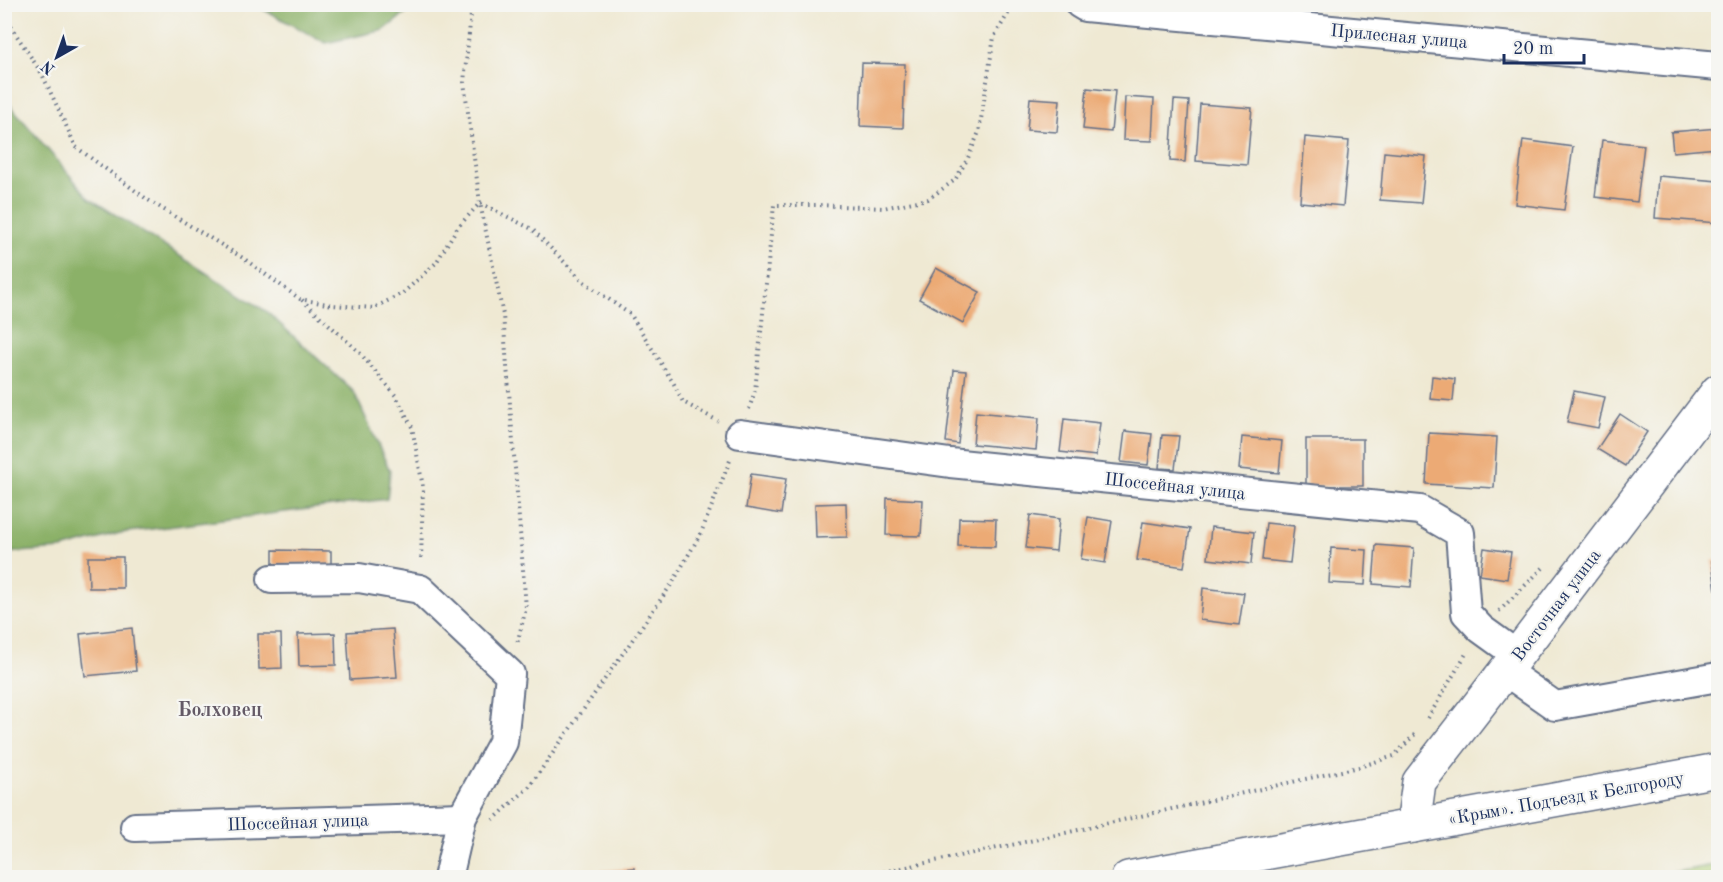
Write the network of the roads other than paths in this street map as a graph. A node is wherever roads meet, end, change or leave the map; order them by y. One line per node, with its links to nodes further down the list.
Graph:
1 (1080, 4): 2 (street, Прилесная улица)
2 (1719, 66)
3 (1719, 391): 6 (main road, Восточная улица)
4 (740, 434): 6 (street, Шоссейная улица)
5 (272, 579): 9 (street)
6 (1511, 663): 7 (street, Шоссейная улица); 10 (main road, Восточная улица)
7 (1719, 677)
8 (1719, 770): 10 (main road, «Крым». Подъезд к Белгороду)
9 (462, 817): 11 (street, Шоссейная улица); 12 (street)
10 (1413, 826): 13 (main road, «Крым». Подъезд к Белгороду)
11 (135, 827)
12 (448, 878)
13 (1128, 878)

